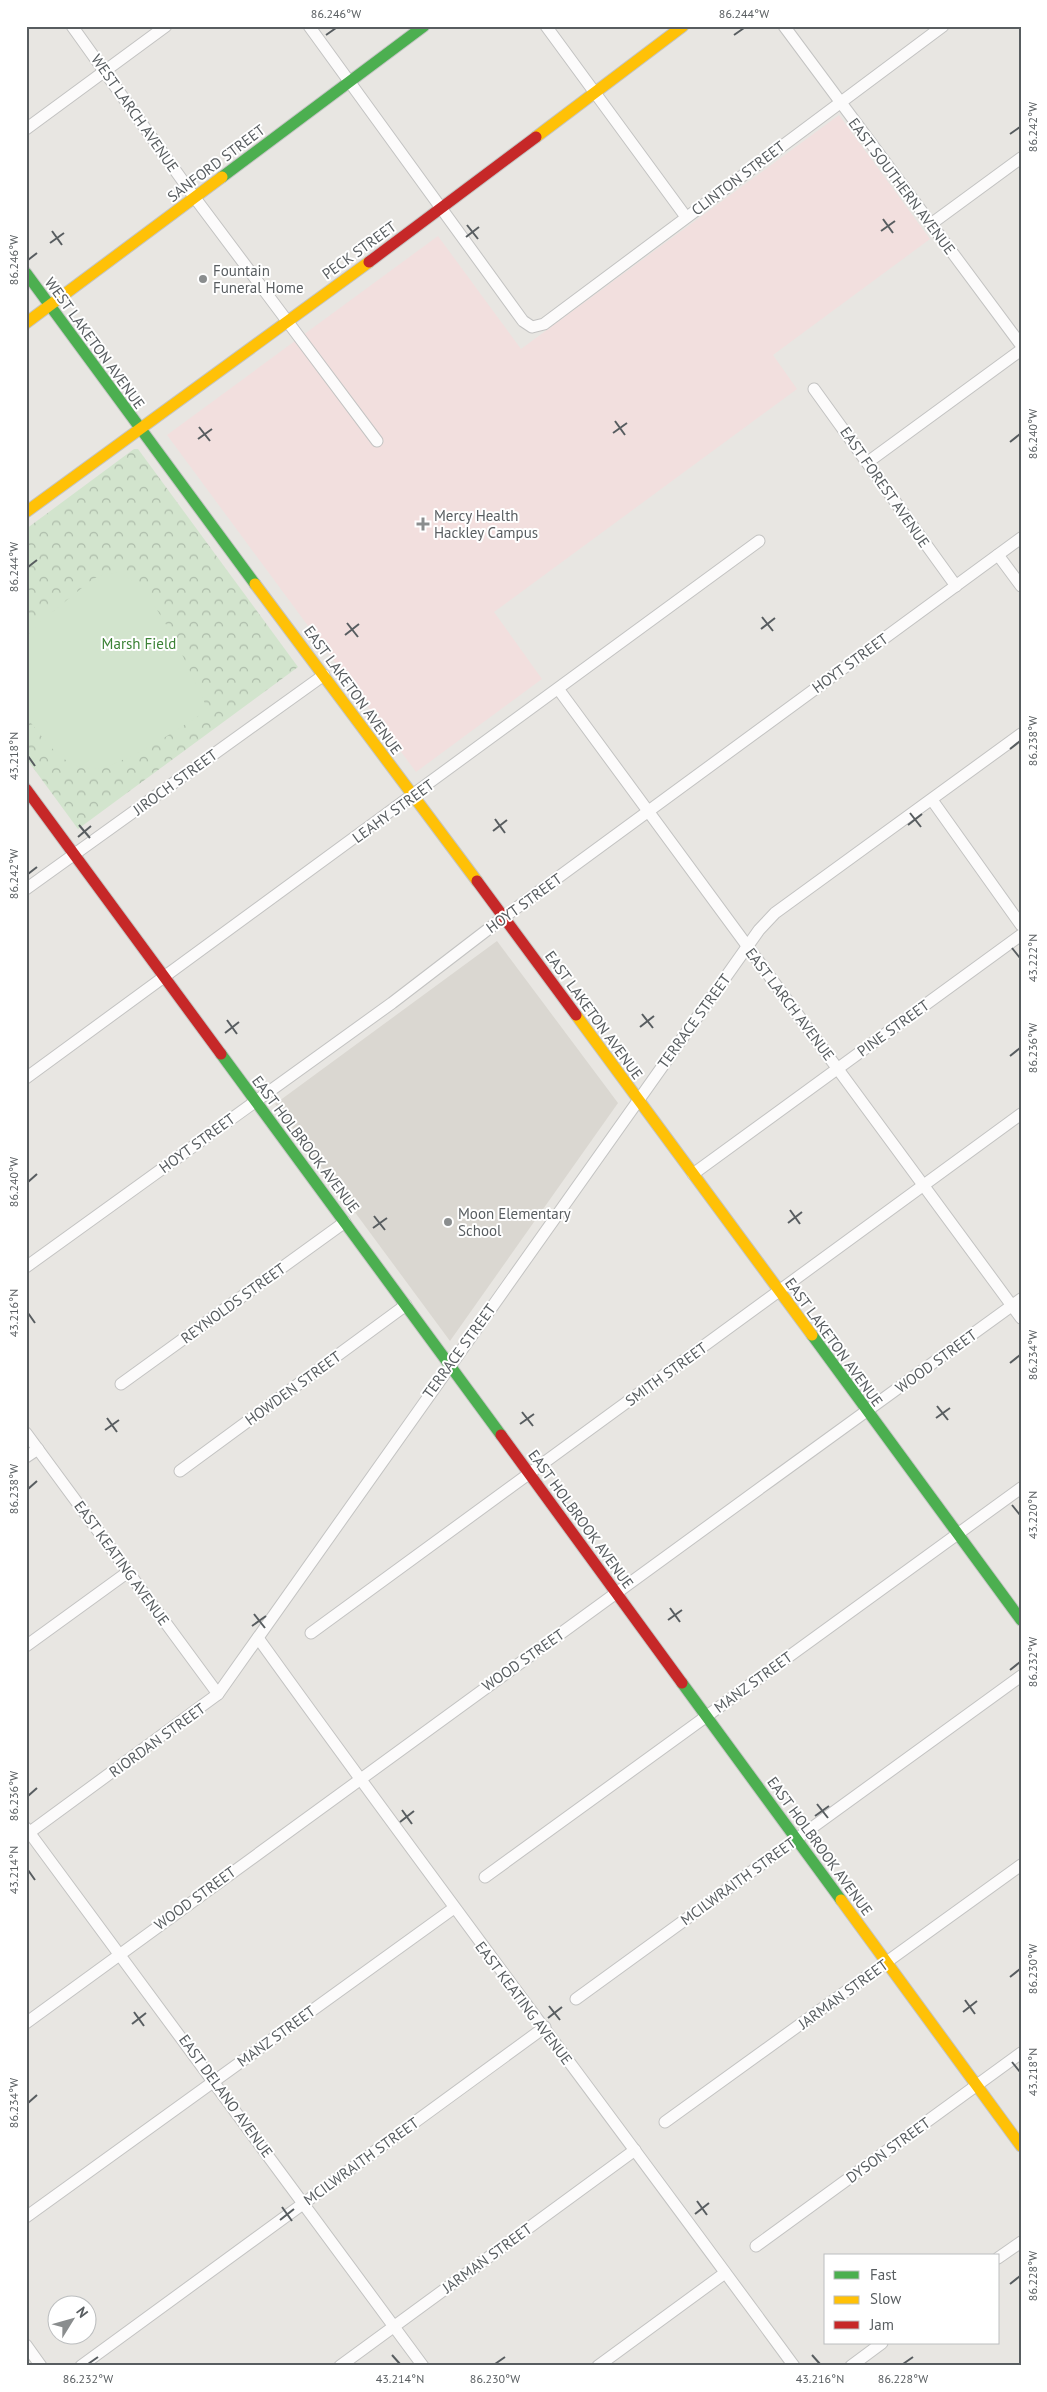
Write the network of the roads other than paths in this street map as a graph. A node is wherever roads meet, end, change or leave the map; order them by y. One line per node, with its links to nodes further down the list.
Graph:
1 (72, 26): 9 (street, WEST LARCH AVENUE)
2 (166, 26): 9 (street)
3 (309, 26): 10 (street)
4 (424, 26): 10 (street, SANFORD STREET)
5 (546, 26): 11 (street)
6 (682, 26): 11 (street, PECK STREET)
7 (784, 26): 12 (street, EAST SOUTHERN AVENUE)
8 (942, 26): 12 (street, CLINTON STREET)
9 (105, 71): 13 (street); 15 (street, WEST LARCH AVENUE)
10 (350, 81): 15 (street, SANFORD STREET); 16 (street)
11 (594, 92): 16 (street, PECK STREET); 17 (street)
12 (840, 102): 17 (street, CLINTON STREET); 18 (street, EAST SOUTHERN AVENUE)
13 (26, 129)
14 (1021, 158): 18 (street)
15 (195, 198): 20 (street, SANFORD STREET); 21 (street, WEST LARCH AVENUE)
16 (442, 208): 17 (street, CLINTON STREET); 21 (street, PECK STREET)
17 (686, 217)
18 (932, 224): 23 (street, EAST SOUTHERN AVENUE)
19 (26, 273): 20 (street, WEST LAKETON AVENUE)
20 (50, 305): 22 (street, SANFORD STREET); 26 (street, WEST LAKETON AVENUE)
21 (287, 321): 26 (street, PECK STREET); 27 (street)
22 (26, 322)
23 (1021, 345)
24 (1021, 350): 28 (street)
25 (814, 389): 28 (street, EAST FOREST AVENUE)
26 (140, 430): 29 (street, PECK STREET); 35 (street, EAST LAKETON AVENUE)
27 (377, 441)
28 (868, 462): 33 (street, EAST FOREST AVENUE)
29 (26, 512)
30 (1021, 538): 32 (street, HOYT STREET)
31 (759, 541): 36 (street, LEAHY STREET)
32 (998, 555): 33 (street, HOYT STREET); 34 (street)
33 (956, 586): 41 (street, HOYT STREET)
34 (1021, 586)
35 (324, 675): 39 (street, EAST LAKETON AVENUE); 42 (street, JIROCH STREET)
36 (558, 690): 39 (street, LEAHY STREET); 41 (street, EAST LARCH AVENUE)
37 (1021, 734): 40 (street, TERRACE STREET)
38 (26, 789): 42 (street, EAST HOLBROOK AVENUE)
39 (413, 797): 44 (street, EAST LAKETON AVENUE); 48 (street, LEAHY STREET)
40 (932, 800): 45 (street); 47 (street, TERRACE STREET)
41 (648, 812): 44 (street, HOYT STREET); 47 (street, EAST LARCH AVENUE)
42 (75, 854): 43 (street, JIROCH STREET); 48 (street, EAST HOLBROOK AVENUE)
43 (26, 889)
44 (504, 917): 51 (street, EAST LAKETON AVENUE); 52 (street, HOYT STREET)
45 (1021, 925)
46 (1021, 935): 49 (street, PINE STREET)
47 (747, 946): 49 (street, EAST LARCH AVENUE); 51 (street, TERRACE STREET)
48 (164, 977): 50 (street, LEAHY STREET); 52 (street, EAST HOLBROOK AVENUE)
49 (838, 1069): 54 (street, PINE STREET); 55 (street, EAST LARCH AVENUE)
50 (26, 1078)
51 (638, 1100): 54 (street, EAST LAKETON AVENUE); 62 (street, TERRACE STREET)
52 (255, 1101): 56 (street, EAST HOLBROOK AVENUE); 57 (street, HOYT STREET)
53 (1021, 1114): 55 (street, SMITH STREET)
54 (693, 1174): 58 (street, EAST LAKETON AVENUE)
55 (923, 1185): 58 (street, SMITH STREET); 59 (street, EAST LARCH AVENUE)
56 (345, 1222): 60 (street, EAST HOLBROOK AVENUE); 63 (street, REYNOLDS STREET)
57 (26, 1267)
58 (778, 1291): 64 (street, EAST LAKETON AVENUE); 69 (street, SMITH STREET)
59 (1016, 1302): 61 (street, EAST LARCH AVENUE); 64 (street, WOOD STREET)
60 (406, 1305): 62 (street, EAST HOLBROOK AVENUE); 68 (street, HOWDEN STREET)
61 (1021, 1318)
62 (449, 1365): 69 (street, EAST HOLBROOK AVENUE); 75 (street, TERRACE STREET)
63 (121, 1384)
64 (866, 1412): 71 (street, EAST LAKETON AVENUE); 73 (street, WOOD STREET)
65 (26, 1433): 66 (street, EAST KEATING AVENUE)
66 (38, 1449): 67 (street); 72 (street, EAST KEATING AVENUE)
67 (26, 1457)
68 (180, 1471)
69 (529, 1474): 73 (street, EAST HOLBROOK AVENUE); 76 (street, SMITH STREET)
70 (1021, 1488): 71 (street, MANZ STREET)
71 (957, 1534): 74 (street, EAST LAKETON AVENUE); 81 (street, MANZ STREET)
72 (128, 1572): 78 (street); 80 (street, EAST KEATING AVENUE)
73 (617, 1594): 81 (street, EAST HOLBROOK AVENUE); 82 (street, WOOD STREET)
74 (1021, 1620)
75 (267, 1624): 77 (street, RIORDAN STREET)
76 (311, 1633)
77 (258, 1638): 80 (street, RIORDAN STREET); 82 (street, EAST KEATING AVENUE)
78 (26, 1646)
79 (1021, 1676): 84 (street, MCILWRAITH STREET)
80 (218, 1694): 83 (street, RIORDAN STREET)
81 (707, 1716): 84 (street, EAST HOLBROOK AVENUE); 86 (street, MANZ STREET)
82 (360, 1777): 87 (street, EAST KEATING AVENUE); 88 (street, WOOD STREET)
83 (27, 1832): 88 (street, EAST DELANO AVENUE)
84 (796, 1839): 89 (street, EAST HOLBROOK AVENUE); 90 (street, MCILWRAITH STREET)
85 (1021, 1865): 89 (street, JARMAN STREET)
86 (485, 1877)
87 (454, 1908): 92 (street, EAST KEATING AVENUE); 94 (street, MANZ STREET)
88 (121, 1953): 91 (street, WOOD STREET); 94 (street, EAST DELANO AVENUE)
89 (886, 1963): 95 (street, EAST HOLBROOK AVENUE); 96 (street, JARMAN STREET)
90 (576, 1999)
91 (26, 2023)
92 (545, 2027): 98 (street, EAST KEATING AVENUE); 99 (street, MCILWRAITH STREET)
93 (1021, 2053): 95 (street, DYSON STREET)
94 (214, 2080): 99 (street, EAST DELANO AVENUE); 100 (street, MANZ STREET)
95 (977, 2086): 97 (street, EAST HOLBROOK AVENUE); 102 (street, DYSON STREET)
96 (665, 2122)
97 (1021, 2146)
98 (635, 2150): 104 (street, EAST KEATING AVENUE); 105 (street, JARMAN STREET)
99 (304, 2203): 105 (street, EAST DELANO AVENUE); 109 (street, MCILWRAITH STREET)
100 (26, 2217)
101 (1021, 2242): 103 (street)
102 (756, 2246)
103 (1000, 2257)
104 (725, 2273): 112 (street); 113 (street, EAST KEATING AVENUE)
105 (394, 2326): 110 (street, JARMAN STREET); 111 (street, EAST DELANO AVENUE)
106 (881, 2344): 114 (street)
107 (26, 2345): 108 (street)
108 (41, 2366)
109 (81, 2366)
110 (340, 2366)
111 (423, 2366)
112 (598, 2366)
113 (794, 2366)
114 (851, 2366)

